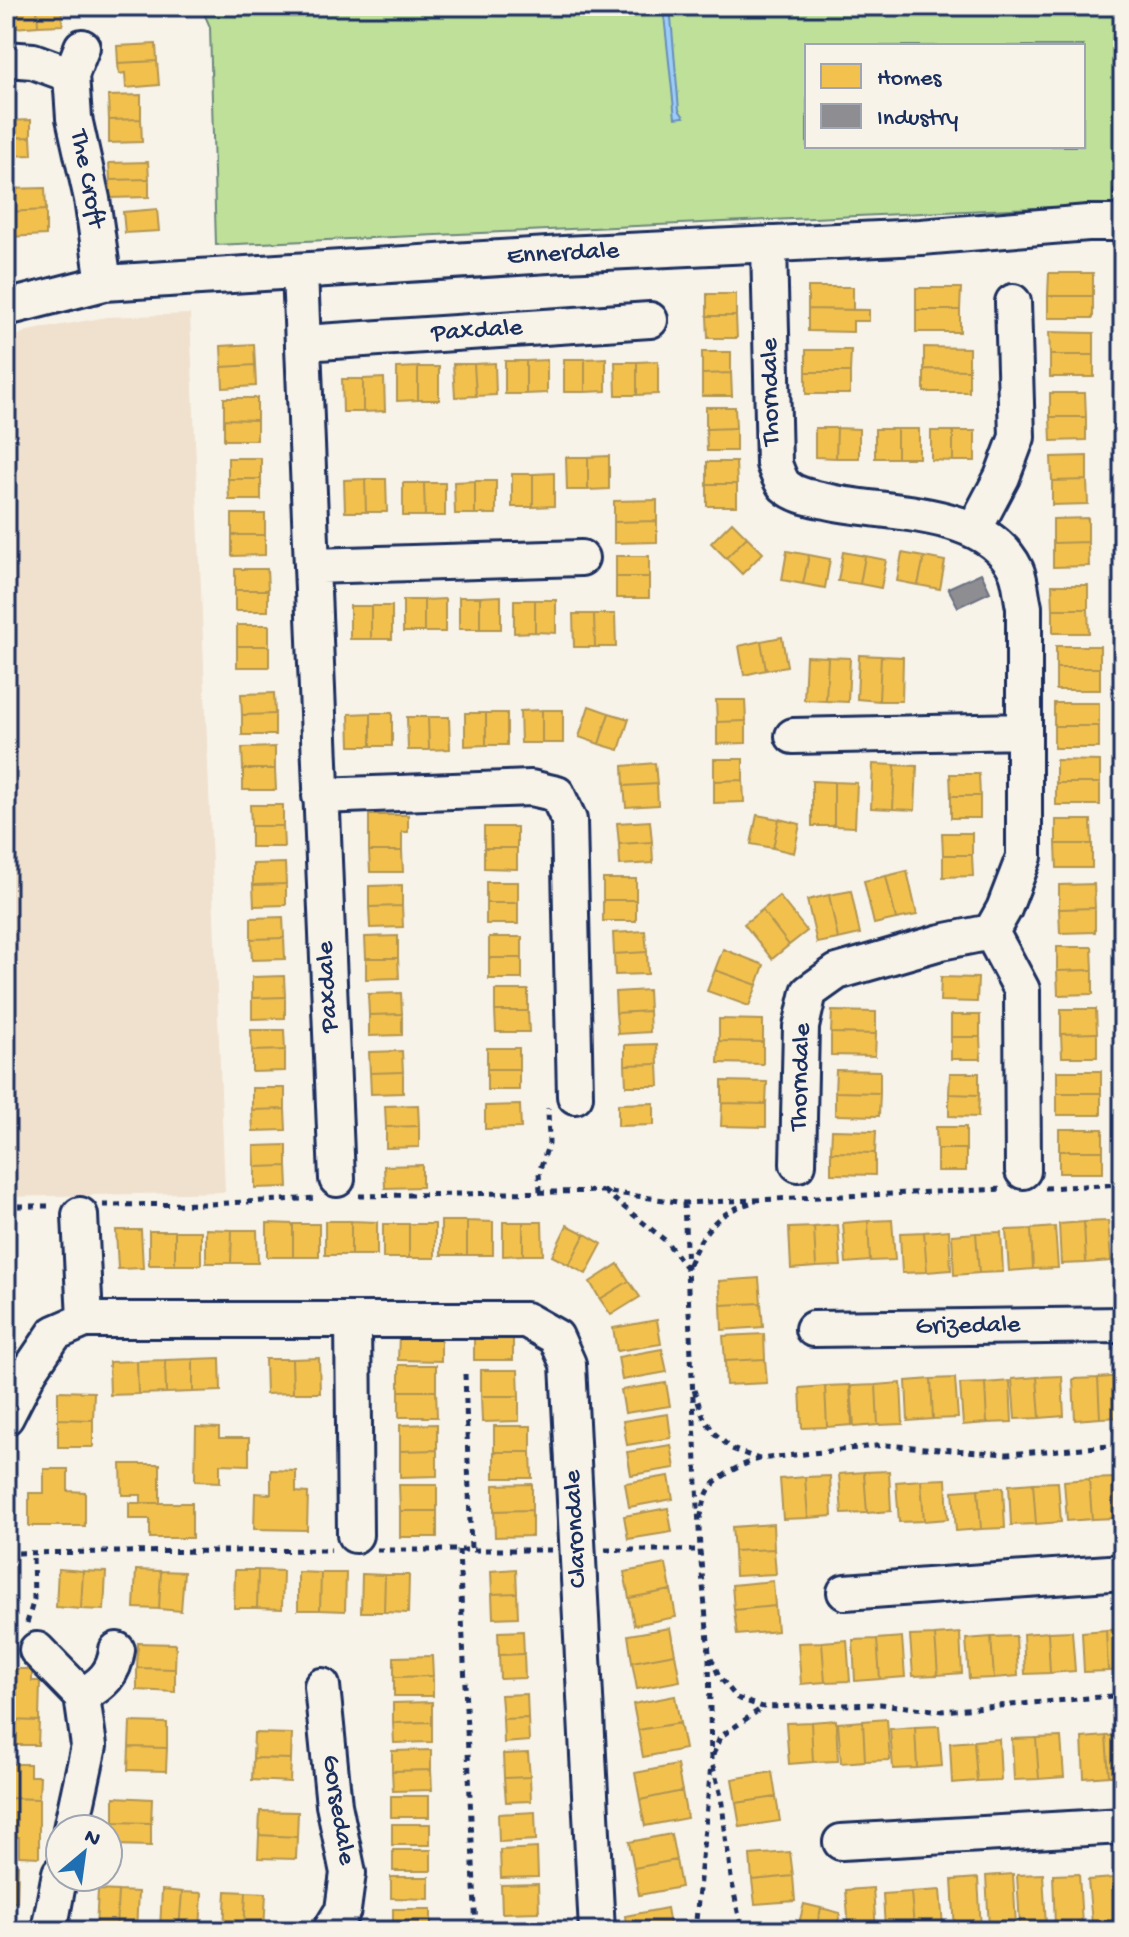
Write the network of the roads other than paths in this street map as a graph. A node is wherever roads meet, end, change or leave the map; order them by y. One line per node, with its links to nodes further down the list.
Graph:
1 (6, 59): 5 (street, The Croft)
2 (1119, 214): 3 (street, Ennerdale)
3 (769, 244): 4 (street, Ennerdale); 10 (street, Thorndale)
4 (300, 272): 5 (street, Ennerdale); 9 (street, Paxdale)
5 (104, 283): 7 (street, Ennerdale)
6 (1013, 302): 10 (street)
7 (6, 308)
8 (650, 320): 9 (street, Paxdale)
9 (304, 343): 12 (street, Paxdale)
10 (975, 528): 13 (street, Thorndale)
11 (581, 556): 12 (street)
12 (313, 566): 15 (street, Paxdale)
13 (1023, 731): 14 (street); 16 (street, Thorndale)
14 (793, 736)
15 (320, 796): 17 (street); 20 (street, Paxdale)
16 (991, 932): 18 (street, Thorndale); 19 (street)
17 (576, 1097)
18 (798, 1164)
19 (1023, 1183)
20 (338, 1191)
21 (83, 1209): 22 (street)
22 (85, 1320): 23 (street, Clarondale); 26 (street, Clarondale)
23 (353, 1320): 27 (street); 40 (street, Clarondale)
24 (1123, 1325): 25 (street, Grizedale)
25 (813, 1329)
26 (6, 1417)
27 (355, 1535)
28 (1123, 1572): 29 (street)
29 (845, 1592)
30 (30, 1640): 33 (street)
31 (117, 1650): 33 (street)
32 (322, 1686): 39 (street, Gorsedale)
33 (82, 1696): 34 (street)
34 (74, 1813)
35 (1123, 1826): 36 (street)
36 (841, 1842)
37 (56, 1893): 38 (street)
38 (49, 1931)
39 (330, 1931)
40 (597, 1931)

